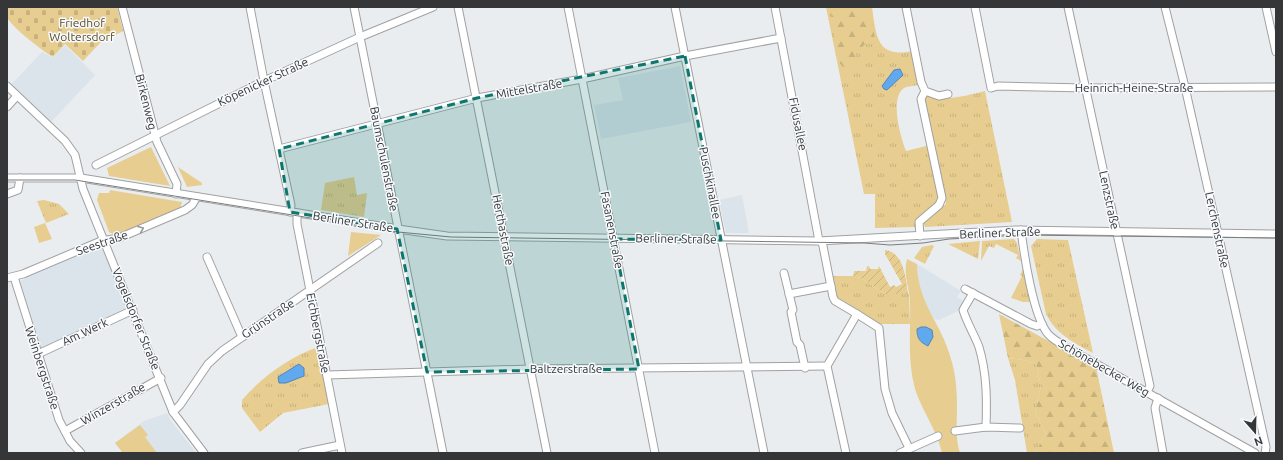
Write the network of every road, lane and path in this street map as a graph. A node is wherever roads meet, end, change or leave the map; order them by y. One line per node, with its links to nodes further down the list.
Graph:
1 (122, 7): 30 (street, Birkenweg)
2 (250, 7): 19 (street, Eichbergstraße)
3 (354, 7): 14 (street, Baumschulenstraße)
4 (433, 7): 14 (street, Köpenicker Straße)
5 (458, 7): 27 (street, Herthastraße)
6 (568, 7): 18 (street, Fasanenstraße)
7 (675, 7): 17 (street, Puschkinallee)
8 (775, 7): 15 (street, Fidusallee)
9 (906, 7): 24 (street)
10 (975, 7): 23 (street, Heinrich-Heine-Straße)
11 (1068, 7): 23 (street, Lenzstraße)
12 (1165, 7): 21 (street, Lerchenstraße)
13 (1266, 7): 16 (street)
14 (360, 37): 19 (street, Köpenicker Straße); 29 (street, Baumschulenstraße)
15 (781, 38): 17 (street, Mittelstraße); 50 (street, Fidusallee)
16 (1276, 52)
17 (685, 56): 18 (street, Mittelstraße); 49 (street, Puschkinallee)
18 (582, 79): 27 (street, Mittelstraße); 47 (street, Fasanenstraße)
19 (264, 81): 30 (street, Köpenicker Straße); 31 (street, Eichbergstraße)
20 (7, 86): 26 (street, Vogelsdorfer Straße)
21 (1185, 87): 22 (street, Heinrich-Heine-Straße); 23 (street, Heinrich-Heine-Straße); 43 (street, Lerchenstraße)
22 (1276, 87)
23 (1086, 88): 42 (street, Lenzstraße)
24 (925, 91): 25 (street); 45 (street)
25 (948, 94)
26 (17, 96): 28 (street); 35 (street, Vogelsdorfer Straße)
27 (477, 98): 29 (street, Mittelstraße); 46 (street, Herthastraße)
28 (7, 107)
29 (377, 124): 31 (street, Mittelstraße); 40 (street, Baumschulenstraße)
30 (155, 135): 32 (street, Köpenicker Straße); 37 (street, Birkenweg)
31 (279, 149): 39 (street, Eichbergstraße)
32 (96, 165)
33 (7, 178): 34 (street, Berliner Straße)
34 (20, 178): 35 (street, Berliner Straße); 36 (street)
35 (80, 178): 37 (street, Berliner Straße); 48 (street, Vogelsdorfer Straße)
36 (7, 194)
37 (176, 194): 38 (street, Berliner Straße)
38 (195, 200): 39 (street, Berliner Straße); 48 (street, Seestraße, one-way to 38)
39 (294, 213): 40 (street, Berliner Straße); 57 (street, Eichbergstraße)
40 (398, 230): 46 (street, Berliner Straße); 70 (street, Baumschulenstraße)
41 (1021, 230): 42 (street, Berliner Straße); 45 (street, Berliner Straße); 62 (street, Schönebecker Weg)
42 (1116, 232): 43 (street, Berliner Straße); 73 (street, Lenzstraße)
43 (1217, 233): 44 (street, Berliner Straße); 95 (street, Lerchenstraße)
44 (1276, 234)
45 (920, 236): 50 (street, Berliner Straße)
46 (504, 237): 47 (street, Berliner Straße); 68 (street, Herthastraße)
47 (614, 239): 49 (street, Berliner Straße); 69 (street, Fasanenstraße)
48 (104, 240): 54 (street, Seestraße); 60 (street, Vogelsdorfer Straße)
49 (721, 240): 50 (street, Berliner Straße); 66 (street, Puschkinallee)
50 (821, 241): 55 (street, Fidusallee)
51 (378, 243): 57 (street, Grünstraße)
52 (207, 257): 63 (street)
53 (784, 273): 59 (street)
54 (11, 278): 64 (street, Weinbergstraße)
55 (830, 286): 59 (street); 61 (street, Fidusallee)
56 (965, 290): 58 (street)
57 (310, 291): 63 (street, Grünstraße); 71 (street, Eichbergstraße)
58 (973, 293): 62 (street); 76 (street)
59 (789, 294): 67 (street)
60 (133, 310): 64 (street, Am Werk); 72 (street, Vogelsdorfer Straße)
61 (857, 314): 65 (street); 82 (street, Fidusallee)
62 (1042, 324): 73 (street, Schönebecker Weg)
63 (242, 337): 75 (street, Grünstraße)
64 (38, 354): 78 (street, Weinbergstraße)
65 (827, 366): 67 (street); 91 (street)
66 (747, 367): 67 (street, Baltzerstraße); 69 (street, Baltzerstraße); 90 (street, Puschkinallee)
67 (805, 368)
68 (531, 369): 69 (street, Baltzerstraße); 70 (street, Baltzerstraße); 88 (street, Herthastraße)
69 (639, 369): 89 (street, Fasanenstraße)
70 (427, 372): 71 (street, Baltzerstraße); 87 (street, Baumschulenstraße)
71 (327, 375): 81 (street, Eichbergstraße)
72 (160, 378): 75 (street, Vogelsdorfer Straße); 78 (street, Winzerstraße)
73 (1147, 392): 74 (street, Schönebecker Weg)
74 (1158, 398): 93 (street); 94 (street, Schönebecker Weg)
75 (173, 412): 84 (street, Vogelsdorfer Straße)
76 (986, 427): 77 (street); 79 (street)
77 (1020, 428)
78 (65, 432): 83 (street, Weinbergstraße)
79 (955, 432)
80 (938, 436): 82 (street)
81 (340, 445): 85 (street); 86 (street, Eichbergstraße)
82 (909, 448): 92 (street)
83 (80, 452)
84 (204, 453)
85 (302, 453)
86 (342, 453)
87 (443, 453)
88 (547, 453)
89 (655, 453)
90 (764, 453)
91 (846, 453)
92 (900, 453)
93 (1163, 453)
94 (1255, 453)
95 (1265, 453)

